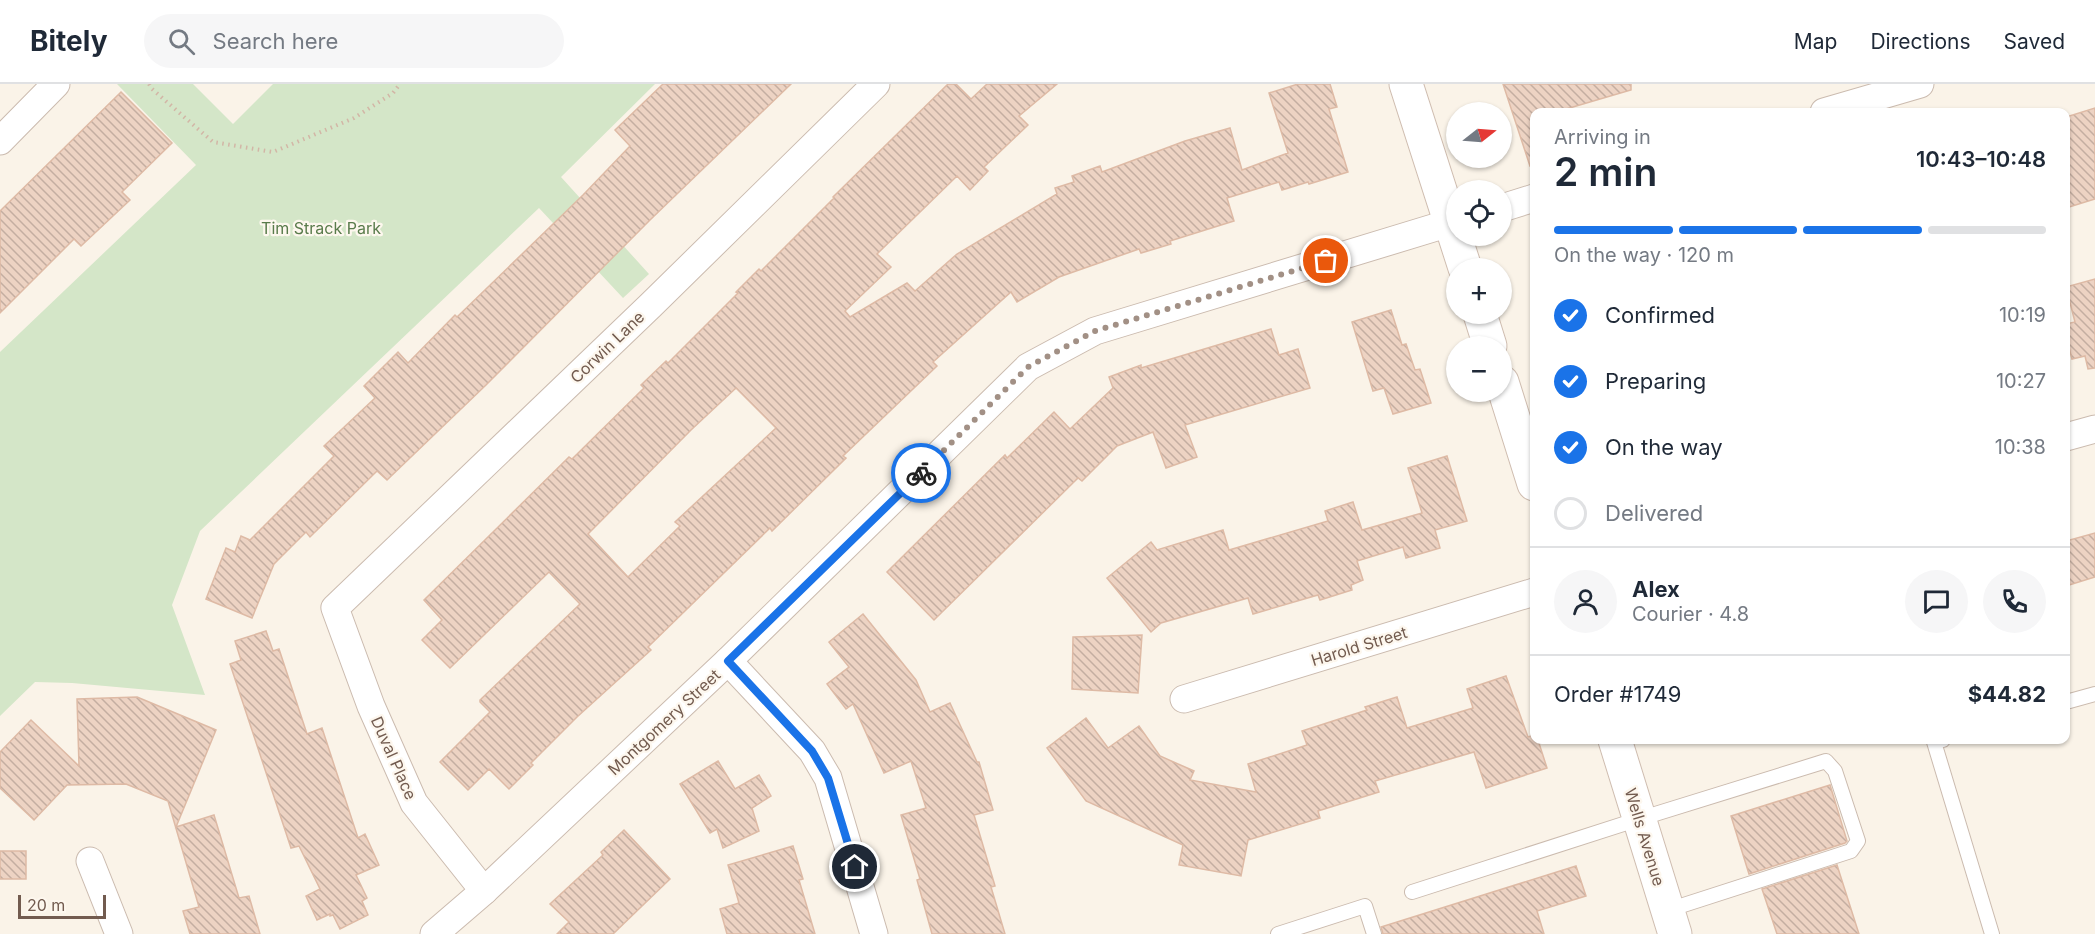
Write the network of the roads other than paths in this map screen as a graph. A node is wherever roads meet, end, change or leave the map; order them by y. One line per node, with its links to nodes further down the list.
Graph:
1 (56, 84): 6 (street)
2 (876, 84): 16 (street, Corwin Lane)
3 (1406, 84): 7 (main road)
4 (1920, 84): 5 (street)
5 (1838, 108)
6 (0, 141)
7 (1446, 199)
8 (1530, 199): 9 (street)
9 (1512, 205)
10 (1446, 224): 17 (street, Montgomery Street)
11 (1508, 402): 14 (main road)
12 (2095, 429): 13 (street)
13 (2070, 436)
14 (1530, 471)
15 (1530, 593): 19 (street, Harold Street)
16 (334, 608): 25 (street, Duval Place)
17 (728, 661): 25 (street, Montgomery Street); 30 (street)
18 (2095, 693): 20 (lane)
19 (1184, 699)
20 (2070, 701)
21 (1616, 744): 23 (main road, Wells Avenue)
22 (1940, 744): 33 (lane)
23 (1639, 819): 26 (lane); 27 (main road, Wells Avenue); 27 (lane)
24 (90, 861): 28 (street)
25 (484, 891): 29 (street, Montgomery Street)
26 (1413, 892)
27 (1671, 922)
28 (118, 934)
29 (434, 934)
30 (874, 934)
31 (1278, 934): 32 (lane)
32 (1374, 934)
33 (1992, 934)

